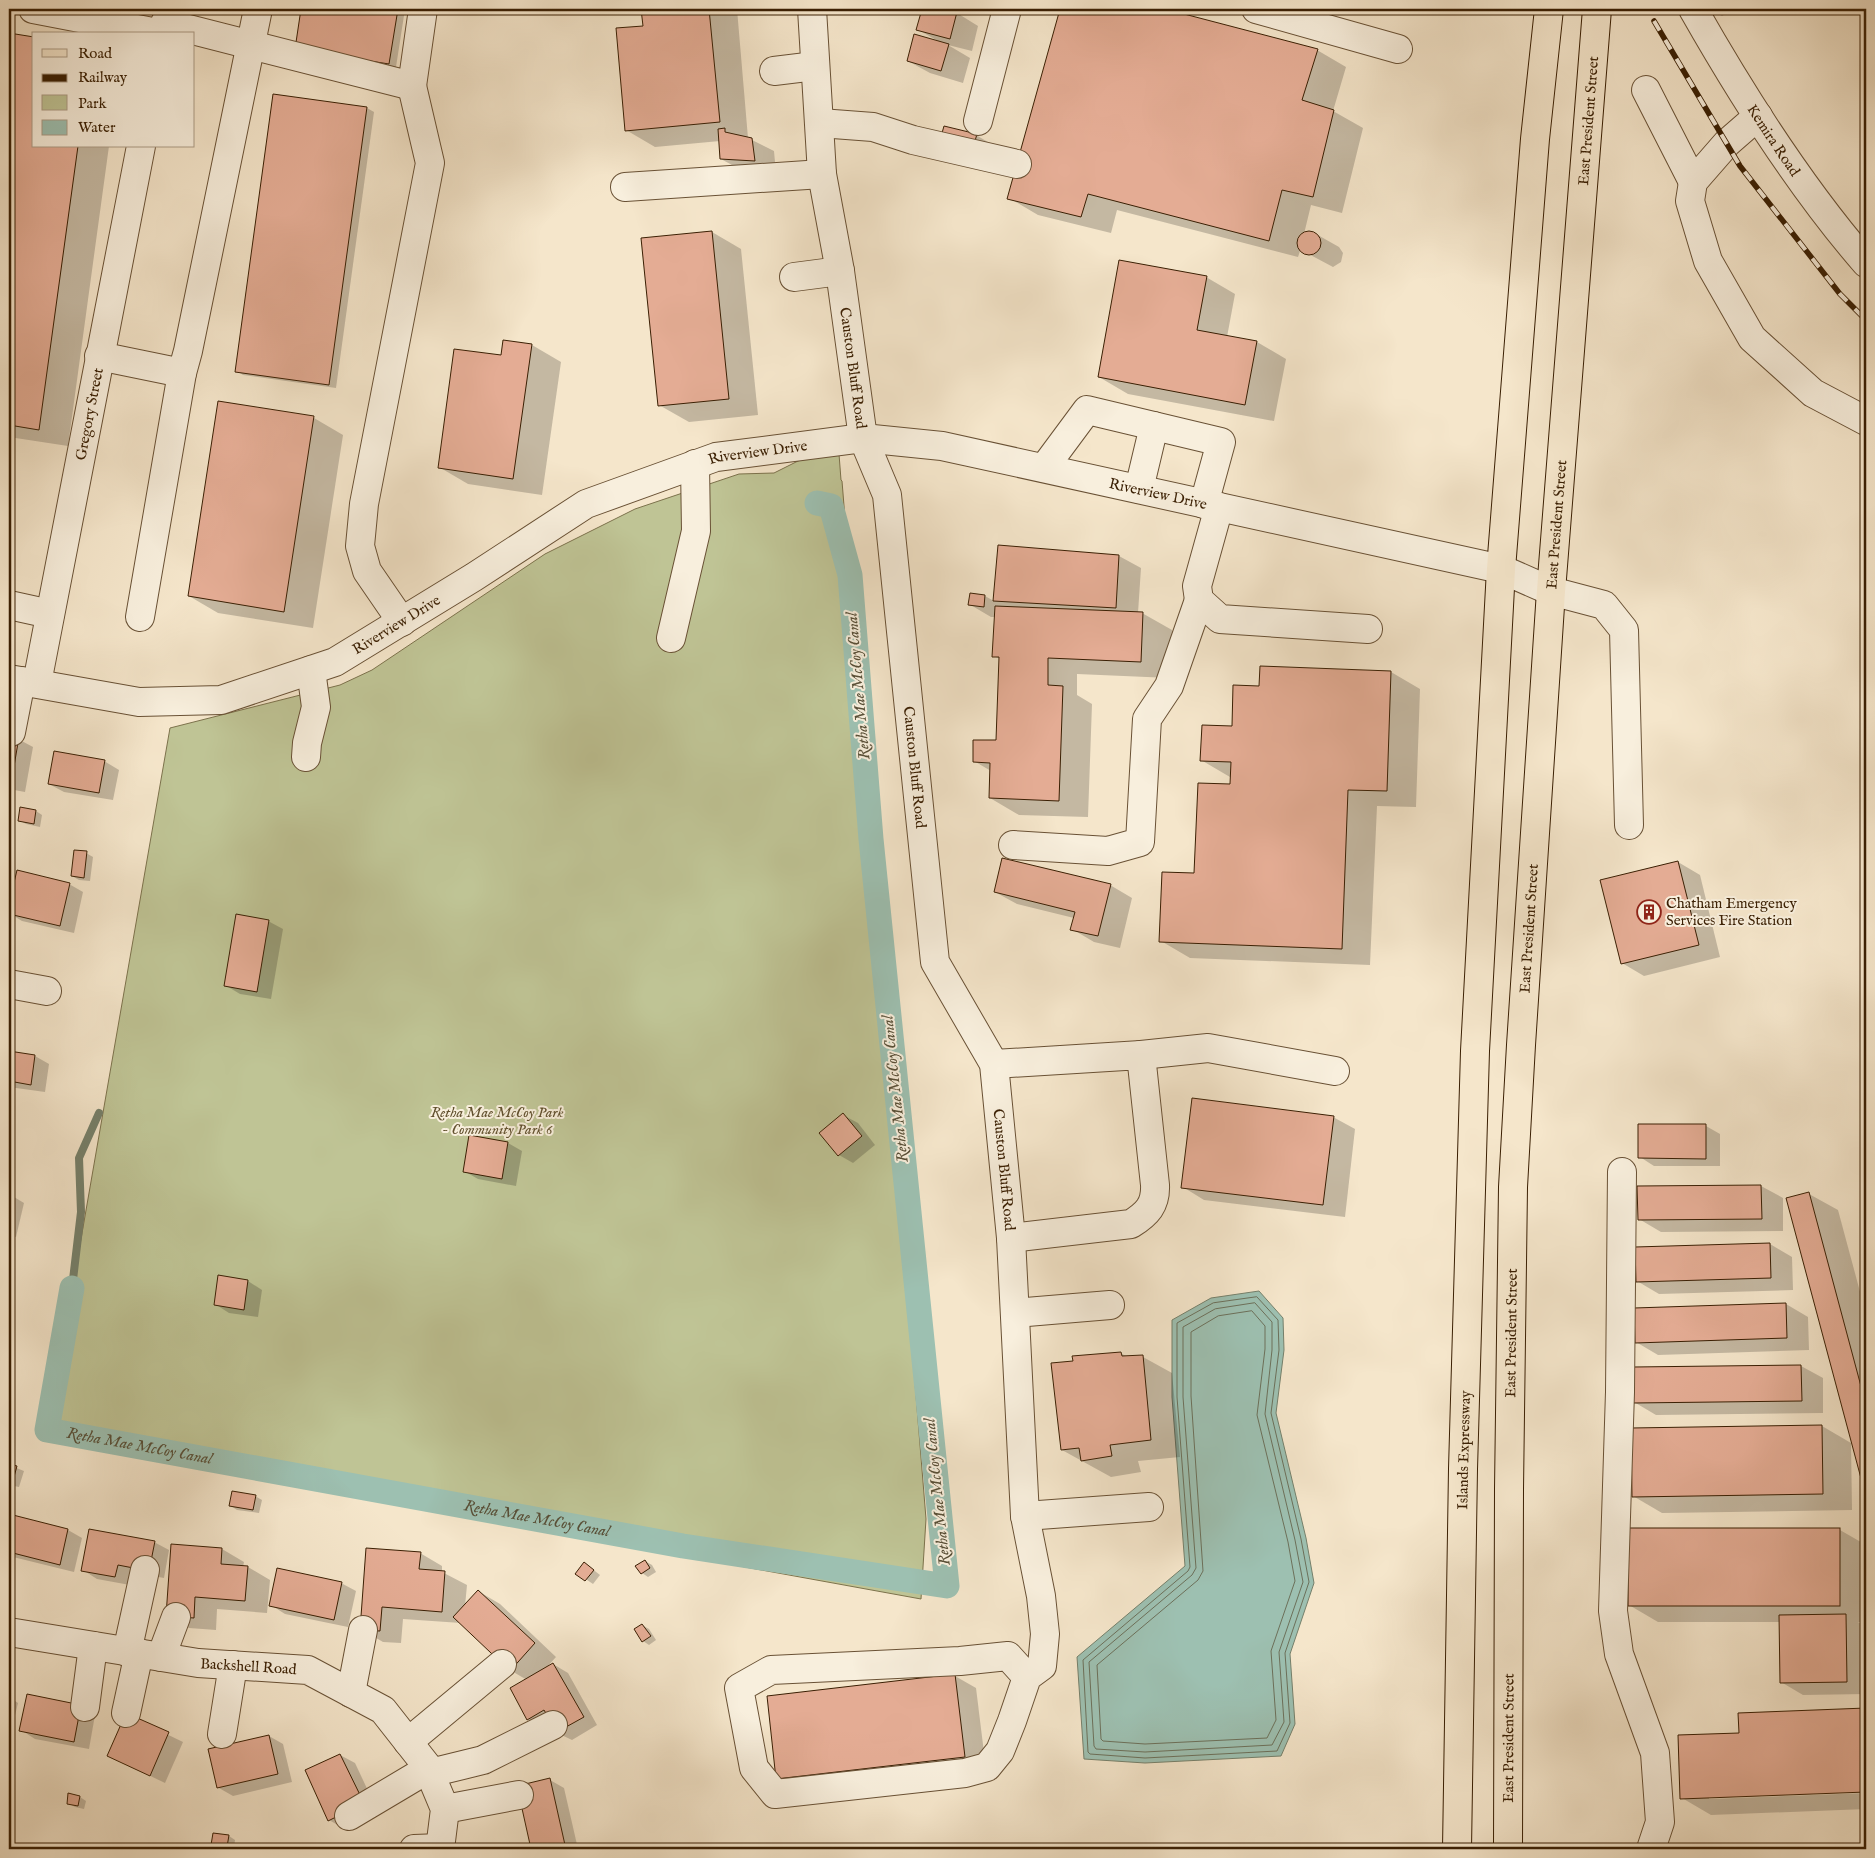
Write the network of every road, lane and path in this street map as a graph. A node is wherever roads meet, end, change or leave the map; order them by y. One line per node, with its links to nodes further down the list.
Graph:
1 (33, 9): 10 (street)
2 (258, 9): 11 (street)
3 (423, 9): 15 (street)
4 (812, 9): 13 (street, Causton Bluff Road)
5 (1007, 9): 18 (street)
6 (1256, 9): 12 (street)
7 (1549, 9): 37 (main road)
8 (1597, 9): 38 (main road, East President Street)
9 (1693, 9): 17 (street, Kemira Road)
10 (165, 25): 11 (street)
11 (251, 44): 15 (street); 29 (street)
12 (1398, 49)
13 (815, 66): 14 (street); 19 (street, Causton Bluff Road)
14 (774, 71)
15 (412, 86): 43 (street)
16 (1646, 90): 23 (street)
17 (1758, 116): 23 (street); 25 (street, Kemira Road)
18 (978, 120)
19 (820, 123): 21 (street); 22 (street, Causton Bluff Road)
20 (141, 148): 28 (street, Gregory Street)
21 (1017, 164)
22 (822, 174): 24 (street); 26 (street, Causton Bluff Road)
23 (1693, 182): 30 (street)
24 (626, 187)
25 (1866, 263)
26 (840, 271): 27 (street); 32 (street, Causton Bluff Road)
27 (794, 277)
28 (99, 356): 29 (street); 41 (street, Gregory Street)
29 (182, 373): 42 (street)
30 (1866, 421)
31 (1154, 426): 34 (street); 35 (street); 36 (street)
32 (863, 438): 33 (street, Riverview Drive); 34 (street, Riverview Drive); 55 (street, Causton Bluff Road)
33 (695, 464): 43 (street, Riverview Drive); 45 (street)
34 (1044, 468): 35 (street, Riverview Drive)
35 (1139, 489): 36 (street, Riverview Drive)
36 (1211, 505): 37 (street, Riverview Drive); 39 (street)
37 (1501, 569): 38 (street, Riverview Drive); 83 (main road, Islands Expressway)
38 (1552, 591): 50 (street, Riverview Drive); 85 (main road, East President Street)
39 (1200, 600): 44 (street); 51 (street)
40 (9, 605): 41 (street)
41 (50, 614): 47 (street, Gregory Street)
42 (140, 617)
43 (402, 622): 46 (street, Riverview Drive)
44 (1368, 629)
45 (670, 638)
46 (311, 670): 47 (street, Riverview Drive); 49 (street)
47 (22, 681): 48 (street, Gregory Street)
48 (11, 732)
49 (306, 757)
50 (1629, 825)
51 (1013, 845)
52 (9, 984): 53 (street)
53 (47, 991)
54 (1141, 1055): 55 (street); 56 (street); 58 (street)
55 (994, 1064): 58 (street, Causton Bluff Road)
56 (1335, 1071)
57 (1622, 1172): 86 (street)
58 (1011, 1238): 60 (street, Causton Bluff Road)
59 (1110, 1305): 60 (street)
60 (1015, 1313): 62 (street, Causton Bluff Road)
61 (1149, 1507): 62 (street)
62 (1025, 1516): 71 (street, Causton Bluff Road)
63 (144, 1570): 68 (street)
64 (176, 1616): 68 (street)
65 (363, 1630): 72 (street)
66 (9, 1632): 67 (street, Backshell Road)
67 (93, 1646): 68 (street, Backshell Road); 73 (street)
68 (142, 1654): 70 (street, Backshell Road); 74 (street)
69 (502, 1664): 77 (street)
70 (233, 1665): 72 (street, Backshell Road); 76 (street)
71 (1027, 1677): 71 (street)
72 (351, 1693): 77 (street, Backshell Road)
73 (85, 1707)
74 (126, 1713)
75 (553, 1725): 78 (street)
76 (222, 1734)
77 (408, 1742): 78 (street, Backshell Road)
78 (429, 1771): 80 (street, Backshell Road); 81 (street)
79 (519, 1795): 80 (street)
80 (445, 1809): 82 (street, Backshell Road)
81 (349, 1816)
82 (432, 1849)
83 (1457, 1849)
84 (1501, 1849): 85 (street)
85 (1510, 1849)
86 (1651, 1849)

